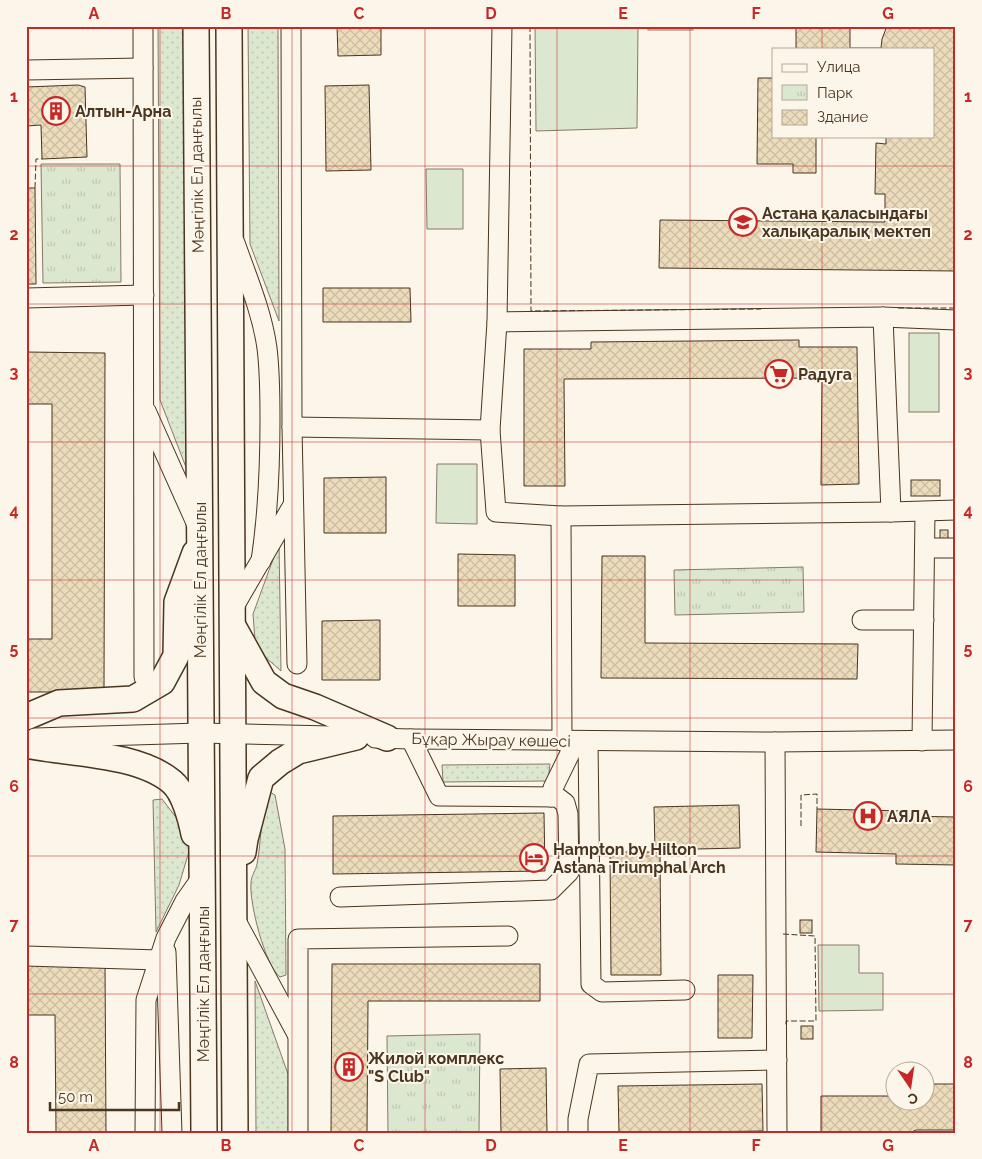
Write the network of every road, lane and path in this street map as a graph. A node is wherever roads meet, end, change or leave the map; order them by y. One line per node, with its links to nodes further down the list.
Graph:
1 (143, 26): 6 (street)
2 (196, 26): 22 (main road, Мәңгілік Ел даңғылы)
3 (229, 26): 8 (main road, Мәңгілік Ел даңғылы)
4 (291, 26): 15 (street)
5 (502, 26): 13 (street)
6 (142, 68): 7 (street); 9 (street)
7 (26, 70)
8 (230, 230): 25 (street); 26 (main road, Мәңгілік Ел даңғылы)
9 (144, 295): 10 (street); 14 (street)
10 (26, 298)
11 (883, 317): 12 (street); 13 (street); 19 (street)
12 (956, 320)
13 (497, 322): 16 (street)
14 (144, 405): 22 (street); 30 (street)
15 (292, 427): 16 (street); 17 (street)
16 (490, 430): 21 (street)
17 (293, 504): 25 (street); 29 (street)
18 (956, 510): 20 (street)
19 (891, 512): 20 (street); 21 (street)
20 (925, 512): 23 (street)
21 (561, 516): 38 (street)
22 (200, 536): 31 (main road); 32 (main road, Мәңгілік Ел даңғылы)
23 (925, 548): 24 (street); 28 (street)
24 (956, 548)
25 (261, 561): 26 (street)
26 (232, 618): 33 (main road, Мәңгілік Ел даңғылы); 36 (main road)
27 (862, 620): 28 (street)
28 (924, 620): 39 (street)
29 (297, 664)
30 (144, 677)
31 (26, 717)
32 (200, 733): 33 (street, Бұқар Жырау көшесі); 35 (street, Бұқар Жырау көшесі); 43 (main road, Мәңгілік Ел даңғылы)
33 (233, 734): 34 (street, Бұқар Жырау көшесі); 44 (main road, Мәңгілік Ел даңғылы)
34 (356, 737): 36 (street, Бұқар Жырау көшесі); 44 (main road)
35 (26, 738)
36 (399, 739): 38 (street, Бұқар Жырау көшесі); 42 (street)
37 (956, 740): 39 (street, Бұқар Жырау көшесі)
38 (575, 741): 40 (street, Бұқар Жырау көшесі); 42 (street); 51 (street)
39 (922, 741): 40 (street, Бұқар Жырау көшесі)
40 (775, 742): 53 (street)
41 (26, 745): 43 (main road)
42 (551, 797): 45 (street)
43 (202, 876): 48 (street); 56 (main road, Мәңгілік Ел даңғылы)
44 (234, 891): 46 (main road, Мәңгілік Ел даңғылы)
45 (340, 897)
46 (234, 916): 52 (street); 57 (main road, Мәңгілік Ел даңғылы)
47 (508, 936): 52 (street)
48 (166, 938): 50 (street); 55 (street)
49 (26, 956): 50 (street)
50 (152, 960): 54 (street)
51 (684, 990)
52 (298, 1035): 58 (street)
53 (777, 1060): 59 (street); 60 (street)
54 (144, 1133)
55 (172, 1133)
56 (204, 1133)
57 (235, 1133)
58 (298, 1133)
59 (578, 1133)
60 (777, 1133)

